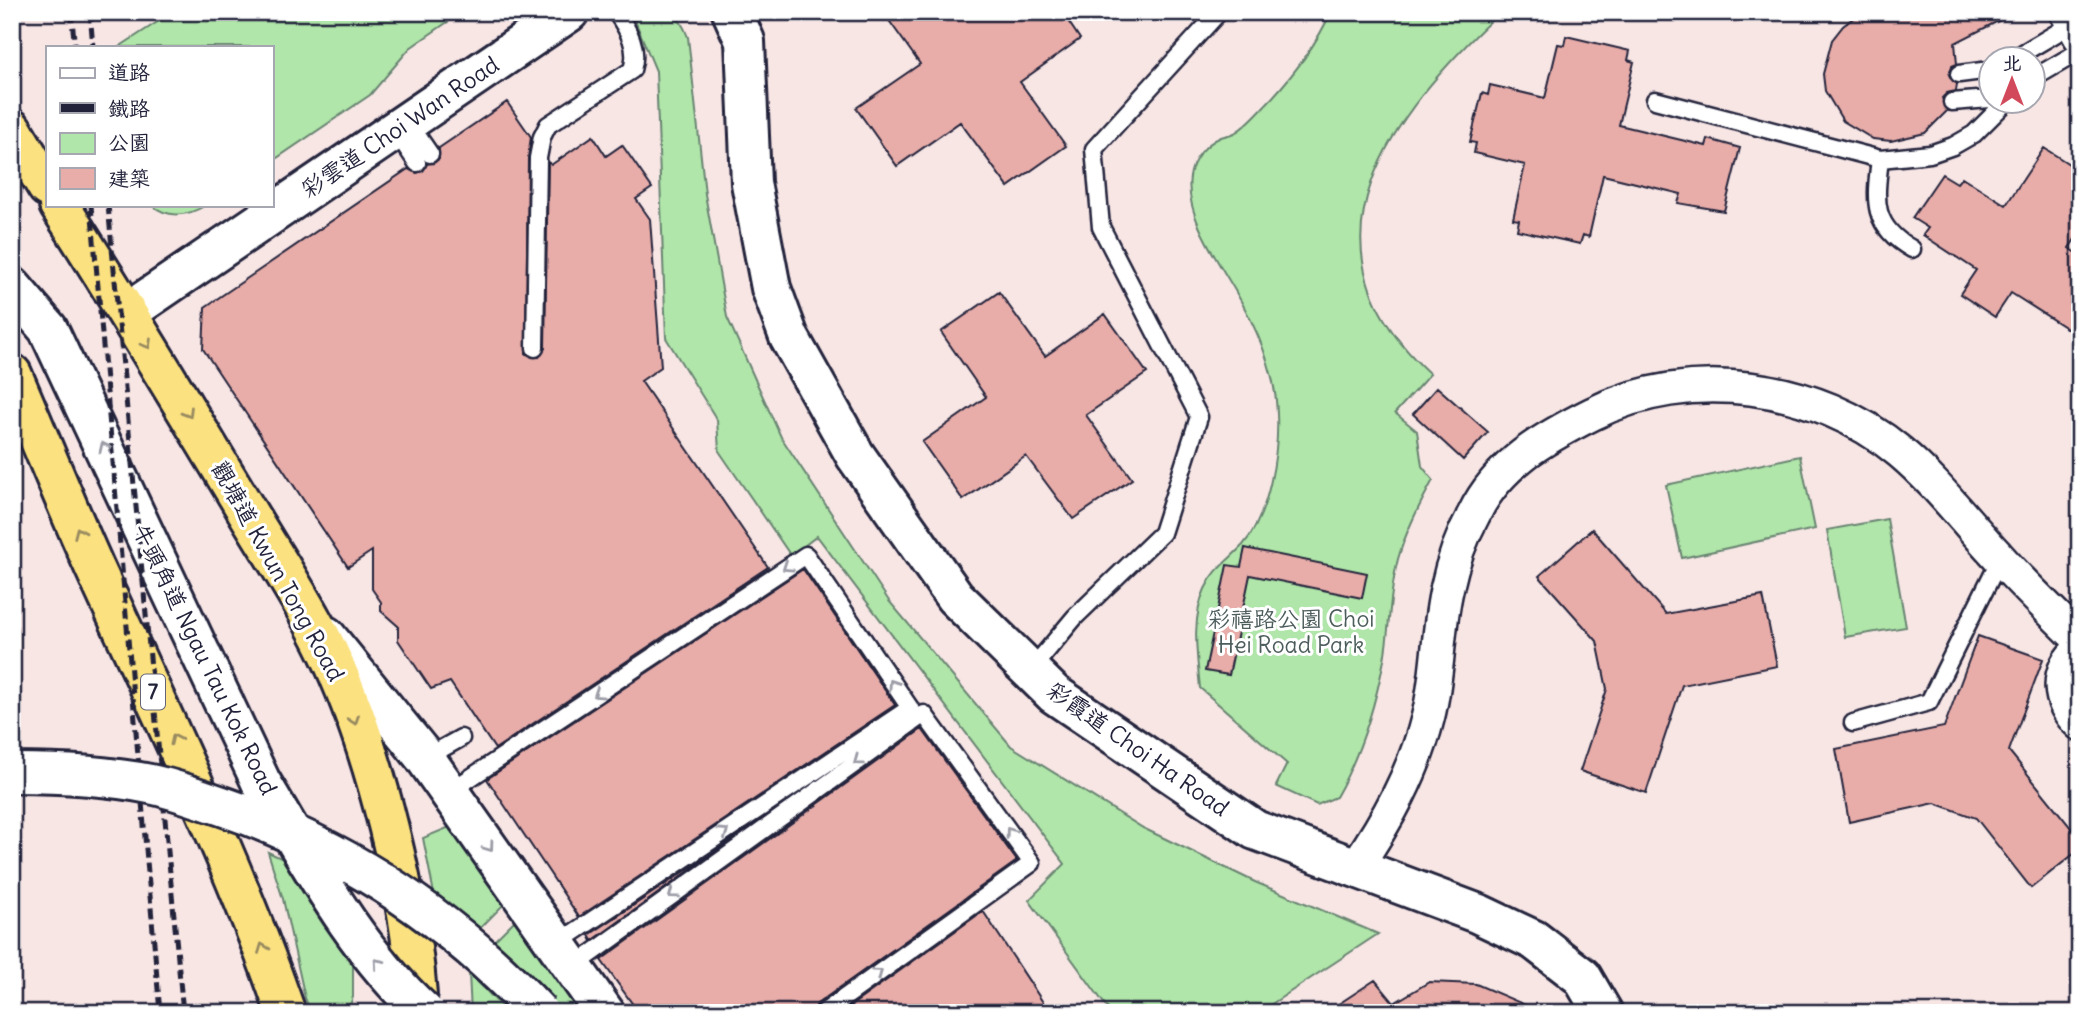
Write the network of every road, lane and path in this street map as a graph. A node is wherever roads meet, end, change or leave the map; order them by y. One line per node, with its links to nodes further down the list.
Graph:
1 (569, 12): 14 (main road, 彩雲道 Choi Wan Road)
2 (616, 12): 25 (lane)
3 (733, 12): 31 (main road, 彩霞道 Choi Ha Road)
4 (1219, 12): 31 (lane)
5 (2074, 31): 6 (lane); 7 (lane)
6 (2041, 46)
7 (2046, 63)
8 (1976, 72): 9 (lane)
9 (1959, 74)
10 (1655, 100): 17 (lane)
11 (1976, 100): 12 (lane)
12 (1952, 102)
13 (1992, 116): 17 (lane)
14 (401, 126): 16 (lane); 20 (main road, 彩雲道 Choi Wan Road)
15 (12, 130): 18 (highway)
16 (424, 159)
17 (1880, 159): 22 (lane)
18 (46, 185)
19 (60, 206): 24 (highway, 觀塘道 Kwun Tong Road)
20 (273, 206)
21 (266, 210): 24 (main road, 彩雲道 Choi Wan Road)
22 (1912, 249)
23 (12, 287): 41 (main road, 牛頭角道 Ngau Tau Kok Road, one-way to 23, bridge)
24 (128, 312): 28 (highway, 觀塘道 Kwun Tong Road, one-way to 28)
25 (535, 348)
26 (12, 374): 42 (highway, 7, one-way to 26)
27 (2000, 559): 29 (street); 32 (lane); 39 (street)
28 (307, 613): 35 (main road); 41 (highway, 觀塘道 Kwun Tong Road, one-way to 41)
29 (2080, 640)
30 (2080, 650): 33 (street)
31 (1030, 671): 39 (main road, 彩霞道 Choi Ha Road)
32 (1853, 723)
33 (2080, 724)
34 (461, 738): 35 (lane)
35 (425, 758): 38 (main road)
36 (12, 773): 44 (main road, bridge)
37 (12, 788): 43 (main road, bridge)
38 (449, 792): 40 (main road, one-way to 40); 40 (lane, one-way to 38)
39 (1355, 868): 47 (main road, 彩霞道 Choi Ha Road)
40 (565, 955): 45 (main road); 46 (lane, one-way to 40)
41 (416, 1005)
42 (286, 1013)
43 (515, 1013)
44 (540, 1013)
45 (605, 1013)
46 (823, 1013)
47 (1603, 1013)

